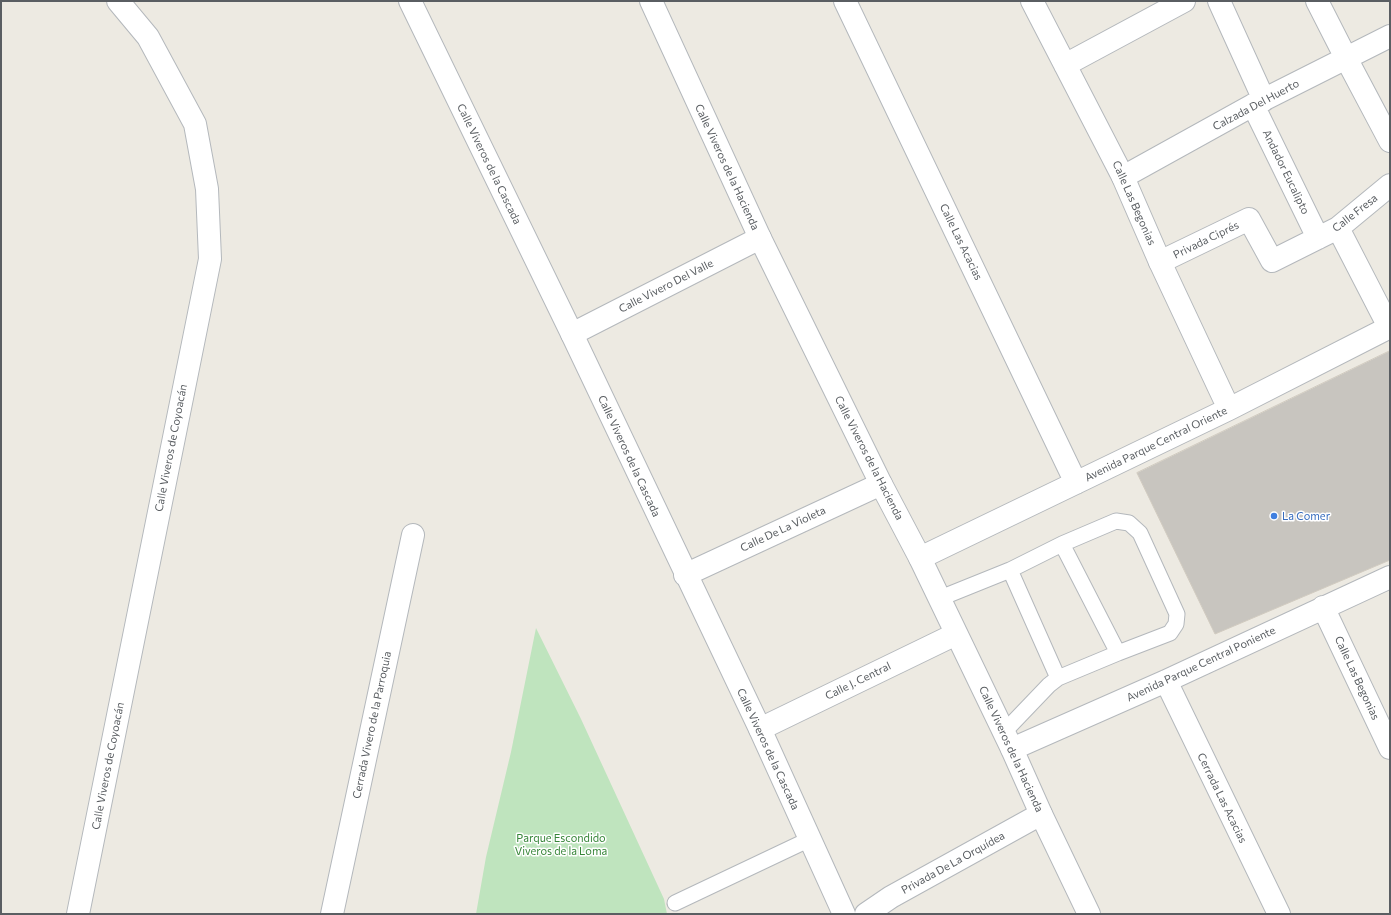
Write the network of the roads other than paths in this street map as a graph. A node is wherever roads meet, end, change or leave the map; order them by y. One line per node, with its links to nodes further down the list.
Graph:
1 (118, 1): 43 (street, Calle Viveros de Coyoacán)
2 (410, 1): 21 (street, Calle Viveros de la Cascada)
3 (651, 1): 17 (street, Calle Viveros de la Hacienda)
4 (845, 1): 23 (street, Calle Las Acacias)
5 (1032, 1): 11 (street, Calle Las Begonias)
6 (1184, 1): 11 (street)
7 (1219, 1): 12 (street, Andador Eucalipto)
8 (1317, 1): 10 (street)
9 (1390, 36): 10 (street, Calzada Del Huerto)
10 (1346, 58): 12 (street, Calzada Del Huerto); 13 (street)
11 (1065, 65): 14 (street, Calle Las Begonias)
12 (1258, 102): 14 (street, Calzada Del Huerto); 18 (street, Andador Eucalipto)
13 (1390, 141)
14 (1123, 177): 19 (street, Calle Las Begonias)
15 (1390, 186): 16 (street, Calle Fresa)
16 (1338, 228): 18 (street, Calle Fresa); 20 (street)
17 (760, 238): 21 (street, Calle Vivero Del Valle); 24 (street, Calle Viveros de la Hacienda)
18 (1318, 238): 19 (street, Privada Ciprés)
19 (1160, 262): 22 (street, Calle Las Begonias)
20 (1390, 327): 22 (street, Avenida Parque Central Oriente)
21 (572, 334): 29 (street, Calle Viveros de la Cascada)
22 (1229, 409): 23 (street, Avenida Parque Central Oriente)
23 (1076, 483): 27 (street, Avenida Parque Central Oriente)
24 (881, 484): 27 (street, Calle Viveros de la Hacienda); 29 (street, Calle De La Violeta)
25 (413, 535): 44 (street, Cerrada Vivero de la Parroquia)
26 (1062, 544): 28 (lane); 34 (lane); 34 (lane)
27 (920, 558): 31 (street, Calle Viveros de la Hacienda)
28 (1010, 570): 31 (lane); 35 (lane)
29 (686, 575): 37 (street, Calle Viveros de la Cascada)
30 (1390, 577): 32 (street, Avenida Parque Central Poniente)
31 (938, 599): 33 (street, Calle Viveros de la Hacienda)
32 (1323, 607): 36 (street, Avenida Parque Central Poniente); 39 (street, Calle Las Begonias)
33 (956, 634): 37 (street, Calle J. Central); 38 (street, Calle Viveros de la Hacienda)
34 (1118, 653): 35 (lane)
35 (1058, 678): 38 (lane)
36 (1166, 681): 38 (street, Avenida Parque Central Poniente); 48 (street, Cerrada Las Acacias)
37 (760, 729): 41 (street, Calle Viveros de la Cascada)
38 (1008, 741): 40 (street, Calle Viveros de la Hacienda)
39 (1390, 748)
40 (1041, 814): 46 (street, Privada De La Orquídea); 47 (street, Calle Viveros de la Hacienda)
41 (810, 839): 42 (lane); 45 (street, Calle Viveros de la Cascada)
42 (675, 902)
43 (78, 914)
44 (332, 914)
45 (844, 914)
46 (866, 914)
47 (1089, 914)
48 (1279, 914)

